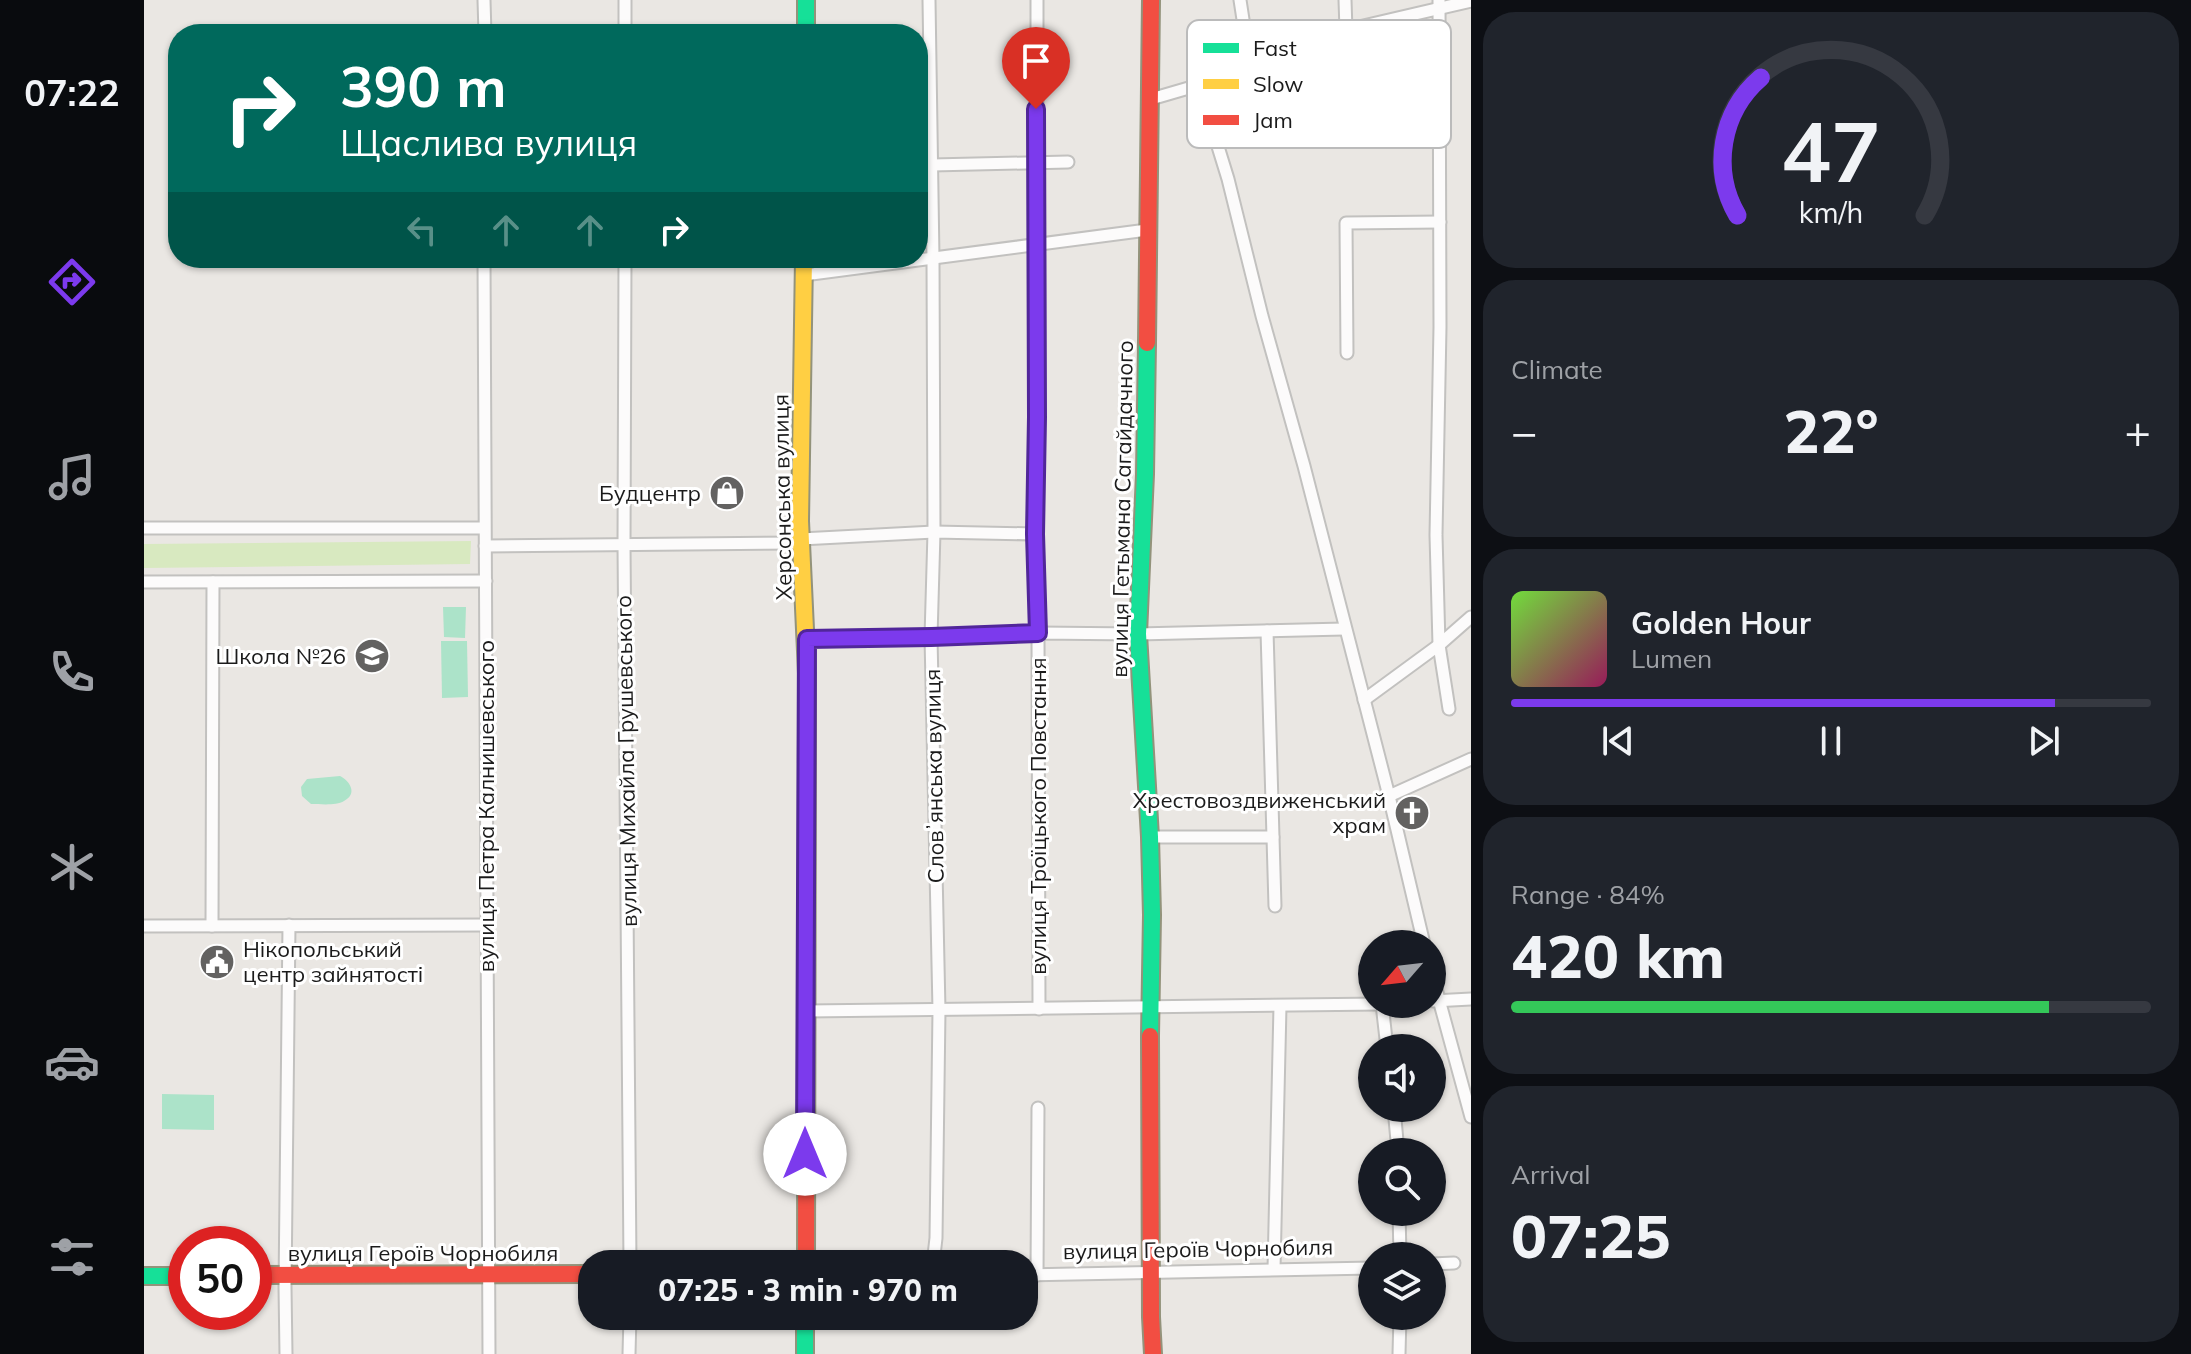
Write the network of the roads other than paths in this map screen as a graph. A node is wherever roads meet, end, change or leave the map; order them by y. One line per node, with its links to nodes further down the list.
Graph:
1 (484, 0): 14 (street)
2 (625, 0): 15 (street)
3 (806, 0): 16 (main road)
4 (929, 0): 23 (street, Словʼянська вулиця)
5 (1037, 0): 22 (street, вулиця Троїцького Повстання)
6 (1151, 0): 18 (main road, вулиця Гетьмана Сагайдачного)
7 (1240, 0): 11 (street)
8 (1345, 0): 12 (street)
9 (1471, 1): 10 (street)
10 (1439, 4): 13 (street)
11 (1243, 20)
12 (1346, 20)
13 (1382, 20)
14 (485, 24)
15 (625, 24)
16 (806, 24)
17 (1187, 88): 18 (street)
18 (1151, 99): 25 (main road, вулиця Гетьмана Сагайдачного)
19 (1218, 148): 44 (street)
20 (1440, 148): 24 (street)
21 (1068, 162): 22 (street)
22 (1036, 163): 23 (street); 26 (street, вулиця Троїцького Повстання)
23 (932, 165): 28 (street, Словʼянська вулиця)
24 (1440, 222): 32 (street); 50 (street)
25 (1147, 230): 26 (street); 47 (main road, вулиця Гетьмана Сагайдачного)
26 (1037, 243): 28 (street); 36 (street, вулиця Троїцького Повстання)
27 (928, 259): 28 (street)
28 (933, 259): 35 (street, Словʼянська вулиця)
29 (484, 268): 34 (street, вулиця Петра Калнишевського)
30 (625, 268): 38 (street, вулиця Михайла Грушевського)
31 (804, 268): 37 (main road, Херсонська вулиця)
32 (1347, 353)
33 (144, 528): 34 (street)
34 (484, 528): 39 (street, вулиця Петра Калнишевського)
35 (934, 532): 36 (street); 37 (street); 48 (street, Словʼянська вулиця)
36 (1035, 534): 46 (street, вулиця Троїцького Повстання)
37 (801, 541): 38 (street); 49 (main road, Херсонська вулиця)
38 (624, 545): 39 (street); 75 (street, вулиця Михайла Грушевського)
39 (485, 546): 40 (street, вулиця Петра Калнишевського)
40 (486, 581): 42 (street); 59 (street, вулиця Петра Калнишевського)
41 (144, 582): 42 (street)
42 (213, 582): 61 (street)
43 (1471, 617): 50 (street)
44 (1344, 629): 45 (street); 51 (street)
45 (1267, 631): 47 (street); 56 (street)
46 (1038, 633): 47 (street); 48 (street); 68 (street, вулиця Троїцького Повстання)
47 (1138, 634): 55 (main road, вулиця Гетьмана Сагайдачного)
48 (931, 637): 49 (street); 69 (street, Словʼянська вулиця)
49 (807, 639): 70 (main road, Херсонська вулиця)
50 (1439, 645): 51 (street); 52 (street)
51 (1364, 700): 54 (street)
52 (1449, 709)
53 (1471, 759): 54 (street)
54 (1389, 796): 62 (street)
55 (1150, 837): 56 (street); 67 (main road, вулиця Гетьмана Сагайдачного)
56 (1273, 837): 57 (street)
57 (1275, 906)
58 (289, 925): 59 (street); 61 (street); 90 (street)
59 (486, 925): 85 (street, вулиця Петра Калнишевського)
60 (144, 926): 61 (street)
61 (212, 926)
62 (1421, 930)
63 (1471, 999): 64 (street)
64 (1446, 1000)
65 (1358, 1004): 66 (street)
66 (1280, 1006): 67 (street); 82 (street)
67 (1150, 1008): 68 (street); 83 (main road, вулиця Гетьмана Сагайдачного)
68 (1039, 1009): 69 (street)
69 (939, 1010): 70 (street); 77 (street, Словʼянська вулиця)
70 (807, 1011): 76 (main road, Херсонська вулиця)
71 (1443, 1018): 72 (street)
72 (1466, 1078): 74 (street)
73 (1038, 1108): 78 (street)
74 (1471, 1117)
75 (630, 1250)
76 (806, 1250)
77 (935, 1250)
78 (1037, 1250)
79 (1446, 1263): 80 (street)
80 (1454, 1263)
81 (1358, 1268): 82 (street, вулиця Героїв Чорнобиля)
82 (1274, 1269): 83 (street, вулиця Героїв Чорнобиля)
83 (1151, 1273): 86 (street, вулиця Героїв Чорнобиля); 98 (main road, вулиця Гетьмана Сагайдачного)
84 (578, 1274): 85 (main road, вулиця Героїв Чорнобиля)
85 (489, 1275): 90 (main road, вулиця Героїв Чорнобиля); 95 (street, вулиця Петра Калнишевського)
86 (1038, 1275)
87 (144, 1276): 88 (main road)
88 (168, 1276)
89 (272, 1276): 90 (main road, вулиця Героїв Чорнобиля)
90 (285, 1276): 94 (street)
91 (630, 1330): 96 (street)
92 (805, 1330): 97 (main road)
93 (1400, 1330): 99 (street)
94 (286, 1354)
95 (489, 1354)
96 (629, 1354)
97 (805, 1354)
98 (1153, 1354)
99 (1399, 1354)

